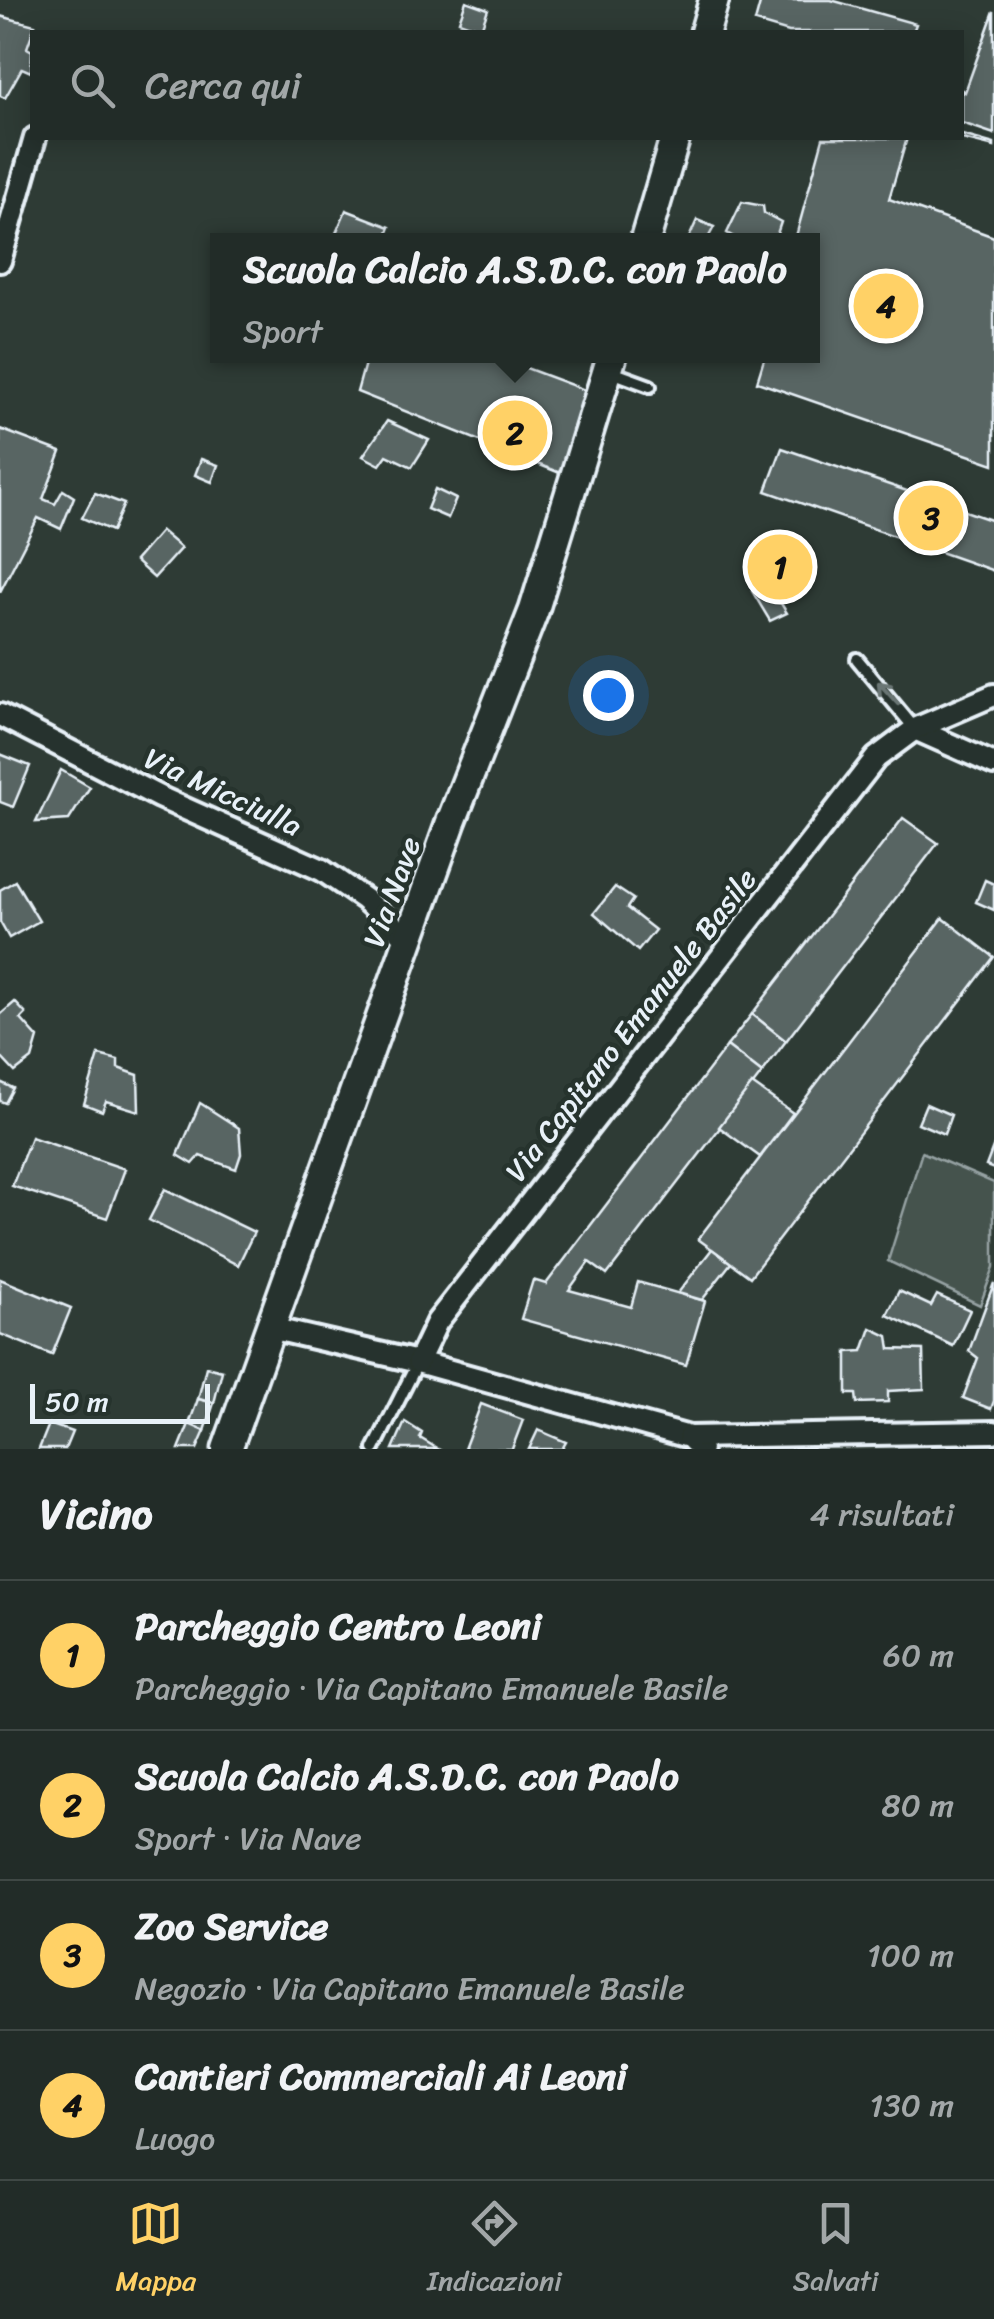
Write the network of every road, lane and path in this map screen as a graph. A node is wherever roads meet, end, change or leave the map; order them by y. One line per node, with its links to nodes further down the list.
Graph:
1 (714, 0): 2 (street)
2 (706, 30)
3 (35, 140): 6 (street)
4 (674, 140): 5 (street)
5 (647, 233)
6 (0, 262)
7 (610, 363): 8 (lane); 14 (street, Via Nave)
8 (650, 386)
9 (857, 658): 12 (lane, one-way to 9)
10 (994, 695): 12 (street, Via Capitano Emanuele Basile)
11 (0, 715): 14 (street, Via Micciulla)
12 (915, 729): 13 (street); 16 (street, Via Capitano Emanuele Basile)
13 (994, 764)
14 (409, 940): 15 (street, Via Nave)
15 (270, 1328): 16 (street); 19 (street, Via Nave)
16 (418, 1362): 18 (street); 20 (lane, Via Capitano Emanuele Basile)
17 (994, 1434): 18 (street); 21 (street)
18 (695, 1443)
19 (227, 1449)
20 (374, 1449)
21 (989, 1449)

